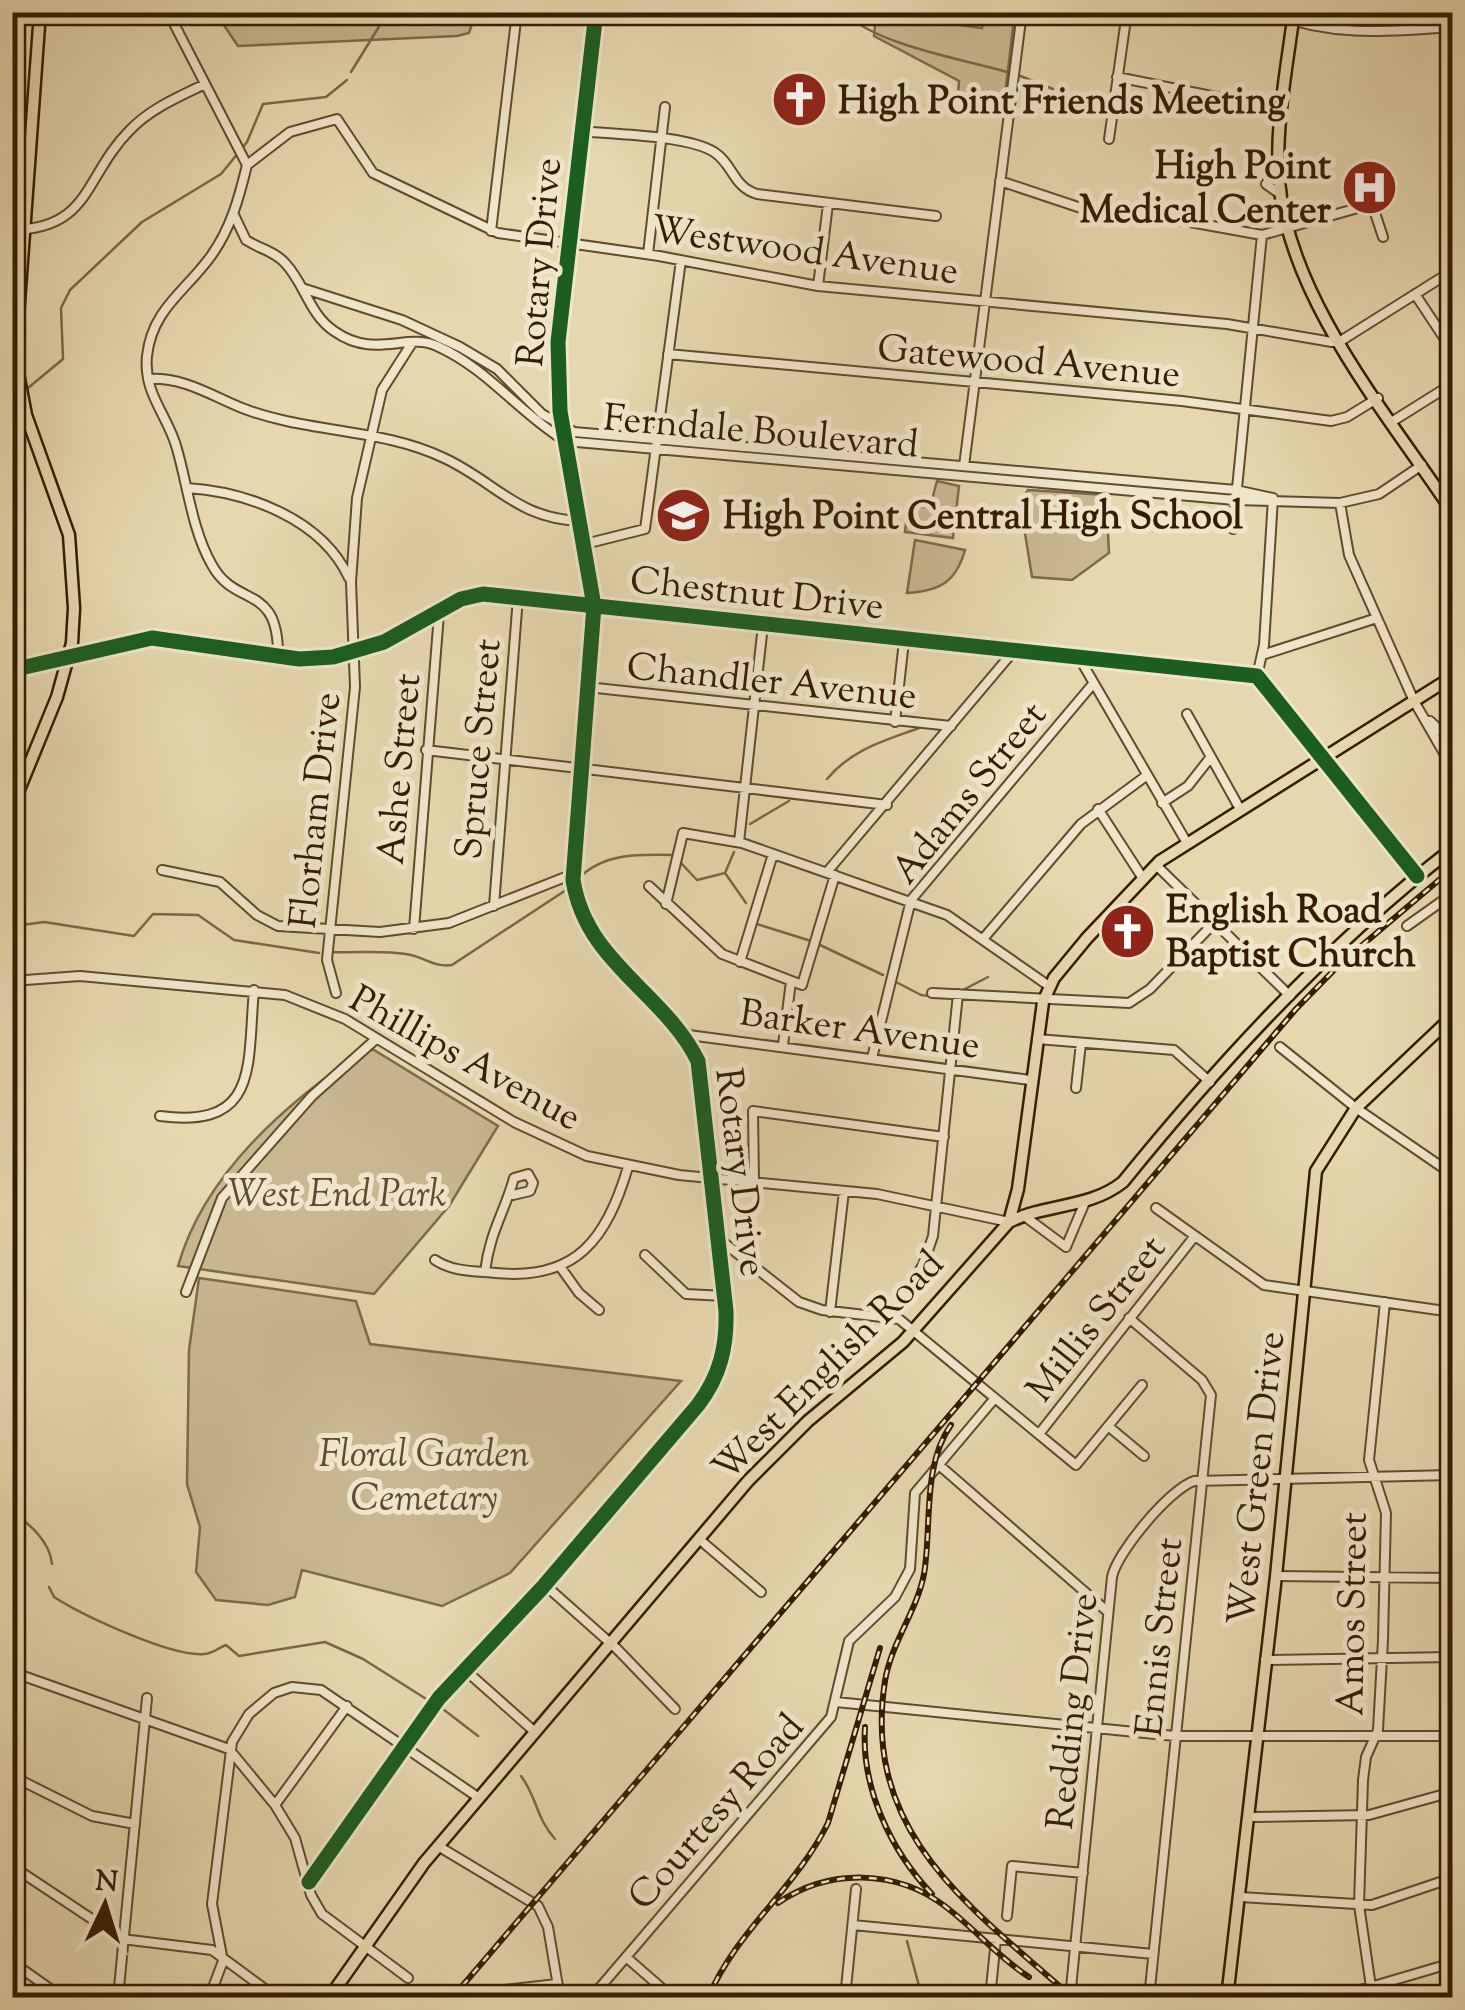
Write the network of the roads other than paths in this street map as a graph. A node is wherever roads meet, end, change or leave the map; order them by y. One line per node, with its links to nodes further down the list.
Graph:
1 (40, 12): 23 (main road)
2 (168, 12): 11 (street)
3 (518, 12): 24 (street)
4 (596, 12): 14 (street, Rotary Drive)
5 (1022, 12): 18 (street)
6 (1127, 12): 10 (street)
7 (1267, 12): 8 (street)
8 (1293, 18): 9 (street); 13 (main road)
9 (1452, 27)
10 (1117, 76): 13 (street); 15 (street)
11 (204, 84): 17 (street); 23 (street)
12 (665, 107): 16 (street)
13 (1282, 110): 22 (main road)
14 (583, 131): 16 (street); 27 (street, Rotary Drive)
15 (1108, 140)
16 (661, 141): 19 (street); 28 (street)
17 (247, 165): 20 (street); 24 (street, Westwood Avenue)
18 (1000, 181): 25 (street); 34 (street)
19 (828, 204): 21 (street); 31 (street)
20 (234, 214): 32 (street, Ferndale Boulevard); 41 (street)
21 (936, 216)
22 (1288, 228): 25 (street); 26 (street); 37 (main road)
23 (18, 230): 73 (main road)
24 (491, 231): 27 (street, Westwood Avenue)
25 (1262, 235): 35 (street)
26 (1383, 237)
27 (568, 243): 28 (street, Westwood Avenue); 47 (street, Rotary Drive)
28 (648, 254): 29 (street, Westwood Avenue)
29 (681, 260): 31 (street, Westwood Avenue); 40 (street)
30 (1452, 272): 33 (street)
31 (818, 286): 34 (street, Westwood Avenue)
32 (302, 288): 36 (street, Ferndale Boulevard); 38 (street, Ferndale Boulevard)
33 (1415, 294): 37 (street); 39 (street)
34 (984, 302): 35 (street, Westwood Avenue); 42 (street)
35 (1253, 328): 37 (street, Westwood Avenue); 45 (street)
36 (438, 341): 38 (street, Ferndale Boulevard); 47 (street, Ferndale Boulevard); 49 (street, Ferndale Boulevard)
37 (1339, 342): 44 (main road)
38 (412, 343): 48 (street, Florham Drive)
39 (1452, 350)
40 (668, 354): 42 (street, Gatewood Avenue); 50 (street)
41 (148, 379): 48 (street); 53 (street)
42 (974, 382): 45 (street, Gatewood Avenue); 52 (street)
43 (1452, 384): 46 (street)
44 (1378, 398): 45 (street, Gatewood Avenue); 46 (main road)
45 (1244, 413): 54 (street)
46 (1393, 422): 51 (main road)
47 (564, 428): 49 (street, Rotary Drive); 50 (street, Ferndale Boulevard)
48 (369, 438): 58 (street); 60 (street, Florham Drive)
49 (565, 441): 50 (street, Ferndale Boulevard); 58 (street, Rotary Drive)
50 (656, 444): 52 (street, Ferndale Boulevard); 61 (street)
51 (1422, 465): 56 (street, Ferndale Boulevard); 57 (main road)
52 (963, 471): 54 (street, Ferndale Boulevard)
53 (187, 488): 62 (street); 74 (street)
54 (1235, 495): 55 (street, Ferndale Boulevard); 59 (street)
55 (1273, 498): 56 (street, Ferndale Boulevard); 72 (street)
56 (1340, 503): 67 (street)
57 (1452, 511)
58 (581, 520): 61 (street, Rotary Drive)
59 (1233, 528)
60 (353, 539): 62 (street); 63 (street, Florham Drive)
61 (585, 544): 65 (street, Rotary Drive)
62 (330, 548): 63 (street)
63 (351, 582): 70 (street, Florham Drive)
64 (518, 598): 65 (street, Chestnut Drive); 66 (street, Chestnut Drive); 91 (street, Spruce Street)
65 (594, 606): 68 (street, Chestnut Drive); 80 (street, Rotary Drive)
66 (438, 614): 70 (street, Chestnut Drive); 88 (street, Ashe Street)
67 (1377, 618): 72 (street); 81 (street)
68 (763, 625): 69 (street, Chestnut Drive); 82 (street)
69 (904, 640): 71 (street, Chestnut Drive); 85 (street)
70 (354, 652): 74 (street, Chestnut Drive); 118 (street, Florham Drive)
71 (1012, 653): 75 (street, Chestnut Drive); 86 (street)
72 (1262, 655): 77 (street)
73 (68, 656): 74 (street, Chestnut Drive); 76 (street, Chestnut Drive); 98 (main road)
74 (278, 656)
75 (1081, 661): 77 (street, Chestnut Drive); 79 (street)
76 (12, 670)
77 (1257, 676): 90 (street)
78 (1452, 677): 81 (main road, West English Road)
79 (1092, 685): 94 (street); 113 (street, Adams Street)
80 (587, 687): 82 (street, Chandler Avenue); 93 (street, Rotary Drive)
81 (1414, 701): 84 (street); 90 (main road, West English Road)
82 (754, 706): 85 (street, Chandler Avenue); 95 (street)
83 (1186, 714): 89 (street)
84 (1424, 715): 87 (street); 92 (street)
85 (894, 722): 86 (street, Chandler Avenue)
86 (950, 726): 97 (street)
87 (1452, 742)
88 (426, 750): 91 (street); 119 (street, Ashe Street)
89 (1210, 758): 96 (street); 99 (street)
90 (1322, 758): 99 (main road, West English Road); 109 (street)
91 (502, 759): 93 (street); 115 (street, Spruce Street)
92 (1452, 767)
93 (580, 768): 95 (street); 107 (street, Rotary Drive)
94 (1146, 776): 96 (street); 100 (street)
95 (746, 788): 97 (street); 101 (street)
96 (1162, 803): 102 (street)
97 (887, 805): 108 (street)
98 (12, 807)
99 (1240, 808): 102 (main road, West English Road)
100 (1098, 809): 110 (street); 120 (street)
101 (739, 842): 104 (street); 114 (street)
102 (1187, 843): 105 (main road, West English Road)
103 (1452, 849): 109 (main road)
104 (773, 854): 108 (street); 121 (street)
105 (1156, 865): 110 (main road, West English Road); 116 (street)
106 (162, 870): 118 (street)
107 (573, 874): 115 (street); 133 (street, Rotary Drive)
108 (831, 874): 113 (street); 123 (street)
109 (1417, 876): 129 (main road)
110 (1142, 877): 124 (main road, West English Road)
111 (650, 886): 114 (street)
112 (1452, 894): 117 (street)
113 (911, 902): 120 (street); 140 (street, Adams Street)
114 (666, 904): 121 (street)
115 (494, 906): 119 (street)
116 (1215, 922): 129 (street); 130 (street)
117 (1407, 926)
118 (329, 929): 119 (street); 127 (street, Florham Drive)
119 (414, 929)
120 (983, 939): 124 (street)
121 (740, 962): 123 (street)
122 (12, 981): 125 (street, Phillips Avenue)
123 (791, 981): 138 (street)
124 (1049, 986): 130 (main road, West English Road)
125 (254, 990): 135 (street, Phillips Avenue); 146 (street)
126 (932, 992): 128 (street)
127 (336, 993)
128 (958, 994): 130 (street); 141 (street)
129 (1290, 996): 143 (main road)
130 (1043, 1002): 136 (main road, West English Road)
131 (1452, 1017): 134 (main road, West Green Drive)
132 (1452, 1029): 134 (main road)
133 (682, 1034): 138 (street, Barker Avenue); 150 (street, Rotary Drive)
134 (1435, 1034): 145 (main road, West Green Drive)
135 (376, 1039): 148 (street, Phillips Avenue); 167 (street)
136 (1035, 1039): 137 (street); 142 (main road, West English Road)
137 (1081, 1043): 143 (street); 144 (street)
138 (783, 1046): 140 (street, Barker Avenue)
139 (1280, 1047): 145 (street)
140 (872, 1058): 141 (street, Barker Avenue)
141 (950, 1068): 142 (street, Barker Avenue); 147 (street)
142 (1030, 1080): 153 (main road, West English Road)
143 (1210, 1082): 155 (main road)
144 (1076, 1088)
145 (1356, 1108): 149 (street); 166 (main road, West Green Drive)
146 (160, 1116)
147 (944, 1137): 151 (street); 156 (street)
148 (628, 1167): 150 (street, Phillips Avenue); 164 (street)
149 (1452, 1174)
150 (711, 1178): 151 (street, Phillips Avenue); 161 (street, Rotary Drive)
151 (754, 1181): 152 (street, Phillips Avenue)
152 (844, 1190): 156 (street, Phillips Avenue); 171 (street)
153 (1018, 1190): 158 (main road); 159 (main road, West English Road)
154 (513, 1195): 165 (street)
155 (1085, 1202): 158 (main road); 158 (street)
156 (938, 1206): 159 (street, Phillips Avenue); 173 (street)
157 (1156, 1208): 160 (street)
158 (1027, 1213): 159 (main road)
159 (1009, 1222): 175 (main road, West English Road)
160 (1194, 1237): 166 (street); 174 (street, Millis Street)
161 (719, 1239): 168 (street, Rotary Drive); 171 (street)
162 (645, 1255): 168 (street)
163 (435, 1260): 165 (street)
164 (562, 1268): 165 (street); 170 (street)
165 (485, 1272)
166 (1306, 1290): 169 (street); 186 (main road, West Green Drive)
167 (186, 1292)
168 (725, 1296): 191 (street, Rotary Drive)
169 (1385, 1302): 172 (street); 184 (street, Amos Street)
170 (599, 1310)
171 (830, 1312): 173 (street)
172 (1452, 1312)
173 (891, 1316): 175 (street)
174 (1129, 1318): 180 (street, Millis Street); 185 (street, Ennis Street)
175 (914, 1331): 177 (street); 187 (main road, West English Road)
176 (1142, 1385): 179 (street)
177 (995, 1398): 180 (street); 182 (street, Courtesy Road)
178 (1452, 1402): 183 (street)
179 (1108, 1426): 180 (street); 181 (street)
180 (1039, 1434)
181 (1144, 1456)
182 (939, 1465): 193 (street); 201 (street, Courtesy Road)
183 (1452, 1476): 184 (street)
184 (1372, 1478): 186 (street); 190 (street, Amos Street)
185 (1201, 1480): 186 (street); 193 (street, Redding Drive); 207 (street, Ennis Street)
186 (1285, 1480): 188 (main road, West Green Drive)
187 (699, 1539): 192 (street); 194 (main road, West English Road)
188 (1276, 1576): 190 (street); 197 (main road, West Green Drive)
189 (1452, 1578): 190 (street)
190 (1384, 1580): 195 (street, Amos Street)
191 (545, 1584): 194 (street); 198 (street, Rotary Drive)
192 (761, 1592)
193 (1108, 1612): 205 (street, Redding Drive)
194 (611, 1643): 203 (street); 206 (main road, West English Road)
195 (1382, 1657): 196 (street); 197 (street); 208 (street, Amos Street)
196 (1452, 1657)
197 (1266, 1660): 210 (main road, West Green Drive)
198 (464, 1669): 206 (street); 211 (street, Rotary Drive)
199 (12, 1672): 204 (street)
200 (147, 1698): 204 (street)
201 (836, 1702): 205 (street); 236 (street, Courtesy Road)
202 (347, 1706): 211 (street); 212 (street); 216 (street)
203 (676, 1710)
204 (145, 1721): 212 (street); 219 (street)
205 (1096, 1728): 207 (street); 222 (street, Redding Drive)
206 (535, 1732): 215 (main road, West English Road)
207 (1175, 1736): 210 (street); 235 (street, Ennis Street)
208 (1374, 1736): 209 (street); 210 (street); 217 (street, Amos Street)
209 (1452, 1736)
210 (1258, 1739): 218 (main road, West Green Drive)
211 (406, 1747): 215 (street); 224 (street, Rotary Drive)
212 (229, 1749): 216 (street); 234 (street)
213 (12, 1776): 219 (street)
214 (1452, 1792): 217 (street)
215 (479, 1798): 220 (main road, West English Road)
216 (275, 1805): 224 (street)
217 (1362, 1814): 218 (street); 227 (street, Amos Street)
218 (1250, 1817): 226 (main road, West Green Drive)
219 (135, 1824): 230 (street)
220 (438, 1846): 232 (main road, West English Road); 240 (street)
221 (12, 1866): 230 (street)
222 (1082, 1873): 228 (street); 233 (street, Redding Drive)
223 (1452, 1878): 227 (street)
224 (308, 1882): 232 (street)
225 (856, 1890): 229 (street)
226 (1241, 1897): 227 (street); 255 (main road, West Green Drive)
227 (1359, 1905): 241 (street, Amos Street)
228 (1007, 1916)
229 (853, 1925): 231 (street); 251 (street)
230 (124, 1939): 234 (street); 244 (street)
231 (996, 1939): 233 (street); 252 (street)
232 (364, 1946): 239 (street); 247 (main road, West English Road)
233 (1076, 1946): 235 (street); 253 (street, Redding Drive)
234 (223, 1954): 245 (street); 246 (street)
235 (1153, 1954): 254 (street, Ennis Street)
236 (626, 1957): 249 (street, Courtesy Road); 250 (street)
237 (12, 1962): 243 (street)
238 (1452, 1964): 241 (street)
239 (408, 1978)
240 (557, 1984): 242 (street); 248 (street)
241 (1371, 1987): 256 (street)
242 (489, 1995)
243 (63, 1998)
244 (118, 1998)
245 (209, 1998)
246 (277, 1998)
247 (328, 1998)
248 (560, 1998)
249 (591, 1998)
250 (674, 1998)
251 (846, 1998)
252 (990, 1998)
253 (1070, 1998)
254 (1149, 1998)
255 (1227, 1998)
256 (1334, 1998)

